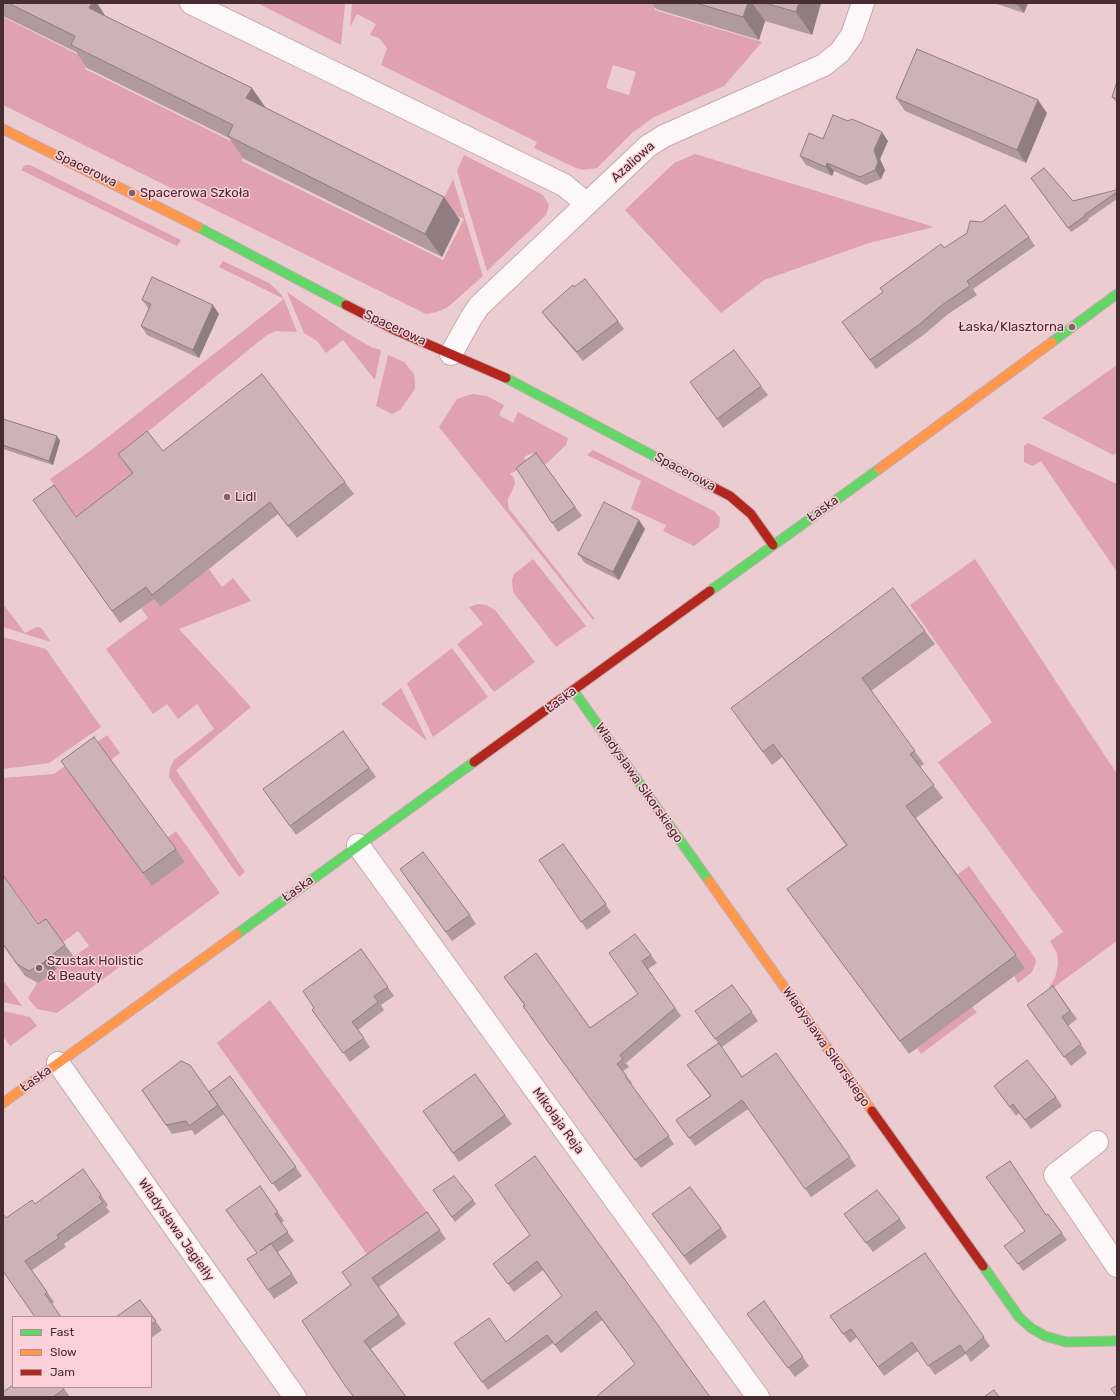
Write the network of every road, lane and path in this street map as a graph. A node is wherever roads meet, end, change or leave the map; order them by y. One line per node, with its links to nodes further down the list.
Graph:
1 (191, 3): 4 (street)
2 (863, 3): 4 (street, Azaliowa)
3 (3, 128): 6 (street, Spacerowa)
4 (587, 204): 6 (street, Azaliowa)
5 (1117, 294): 7 (street, Łaska)
6 (451, 354): 7 (street, Spacerowa)
7 (773, 545): 8 (street, Łaska)
8 (573, 690): 9 (street, Łaska); 14 (street, Władysława Sikorskiego)
9 (358, 845): 10 (street, Łaska); 16 (street, Mikołaja Reja)
10 (58, 1063): 11 (street, Łaska); 15 (street, Władysława Jagiełły)
11 (3, 1103)
12 (1097, 1142): 13 (street)
13 (1117, 1266)
14 (1117, 1341)
15 (295, 1397)
16 (758, 1397)

